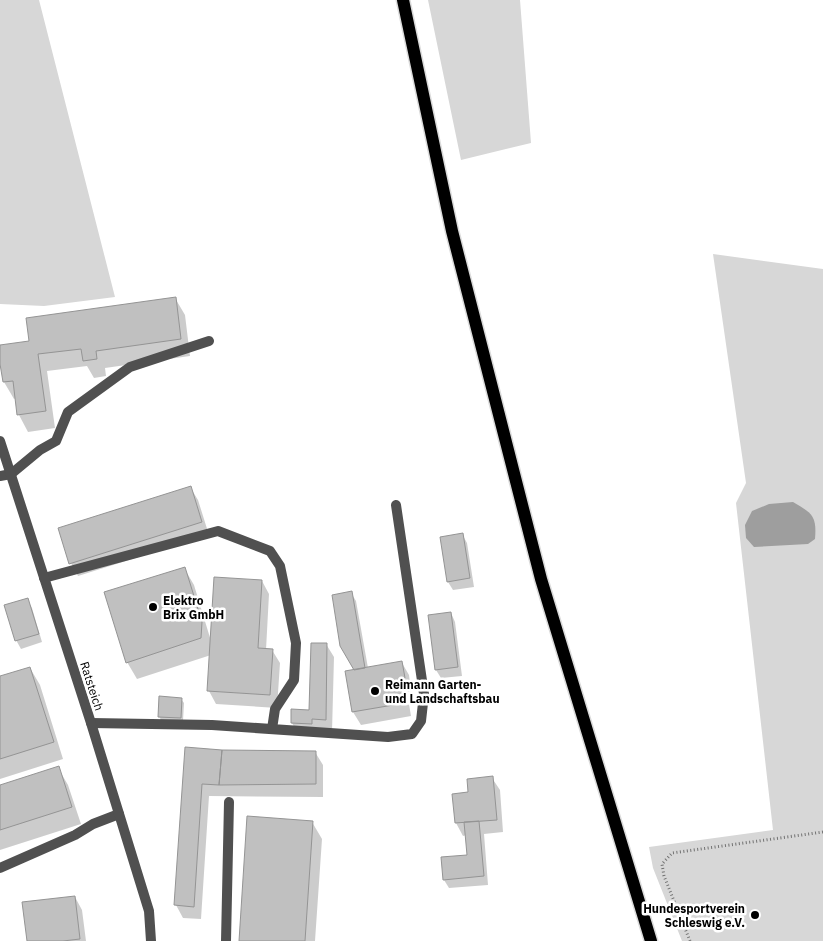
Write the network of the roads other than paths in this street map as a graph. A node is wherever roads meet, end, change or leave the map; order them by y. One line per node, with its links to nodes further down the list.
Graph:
1 (403, 0): 14 (main road)
2 (209, 341): 4 (street)
3 (0, 441): 4 (street, Ratsteich)
4 (5, 475): 6 (street, Ratsteich)
5 (396, 505): 8 (street)
6 (44, 578): 7 (street, Ratsteich); 8 (street)
7 (90, 723): 8 (street); 10 (street, Ratsteich)
8 (272, 729)
9 (229, 802): 13 (street)
10 (119, 814): 11 (street); 12 (street, Ratsteich)
11 (0, 868)
12 (151, 941)
13 (226, 941)
14 (651, 941)

